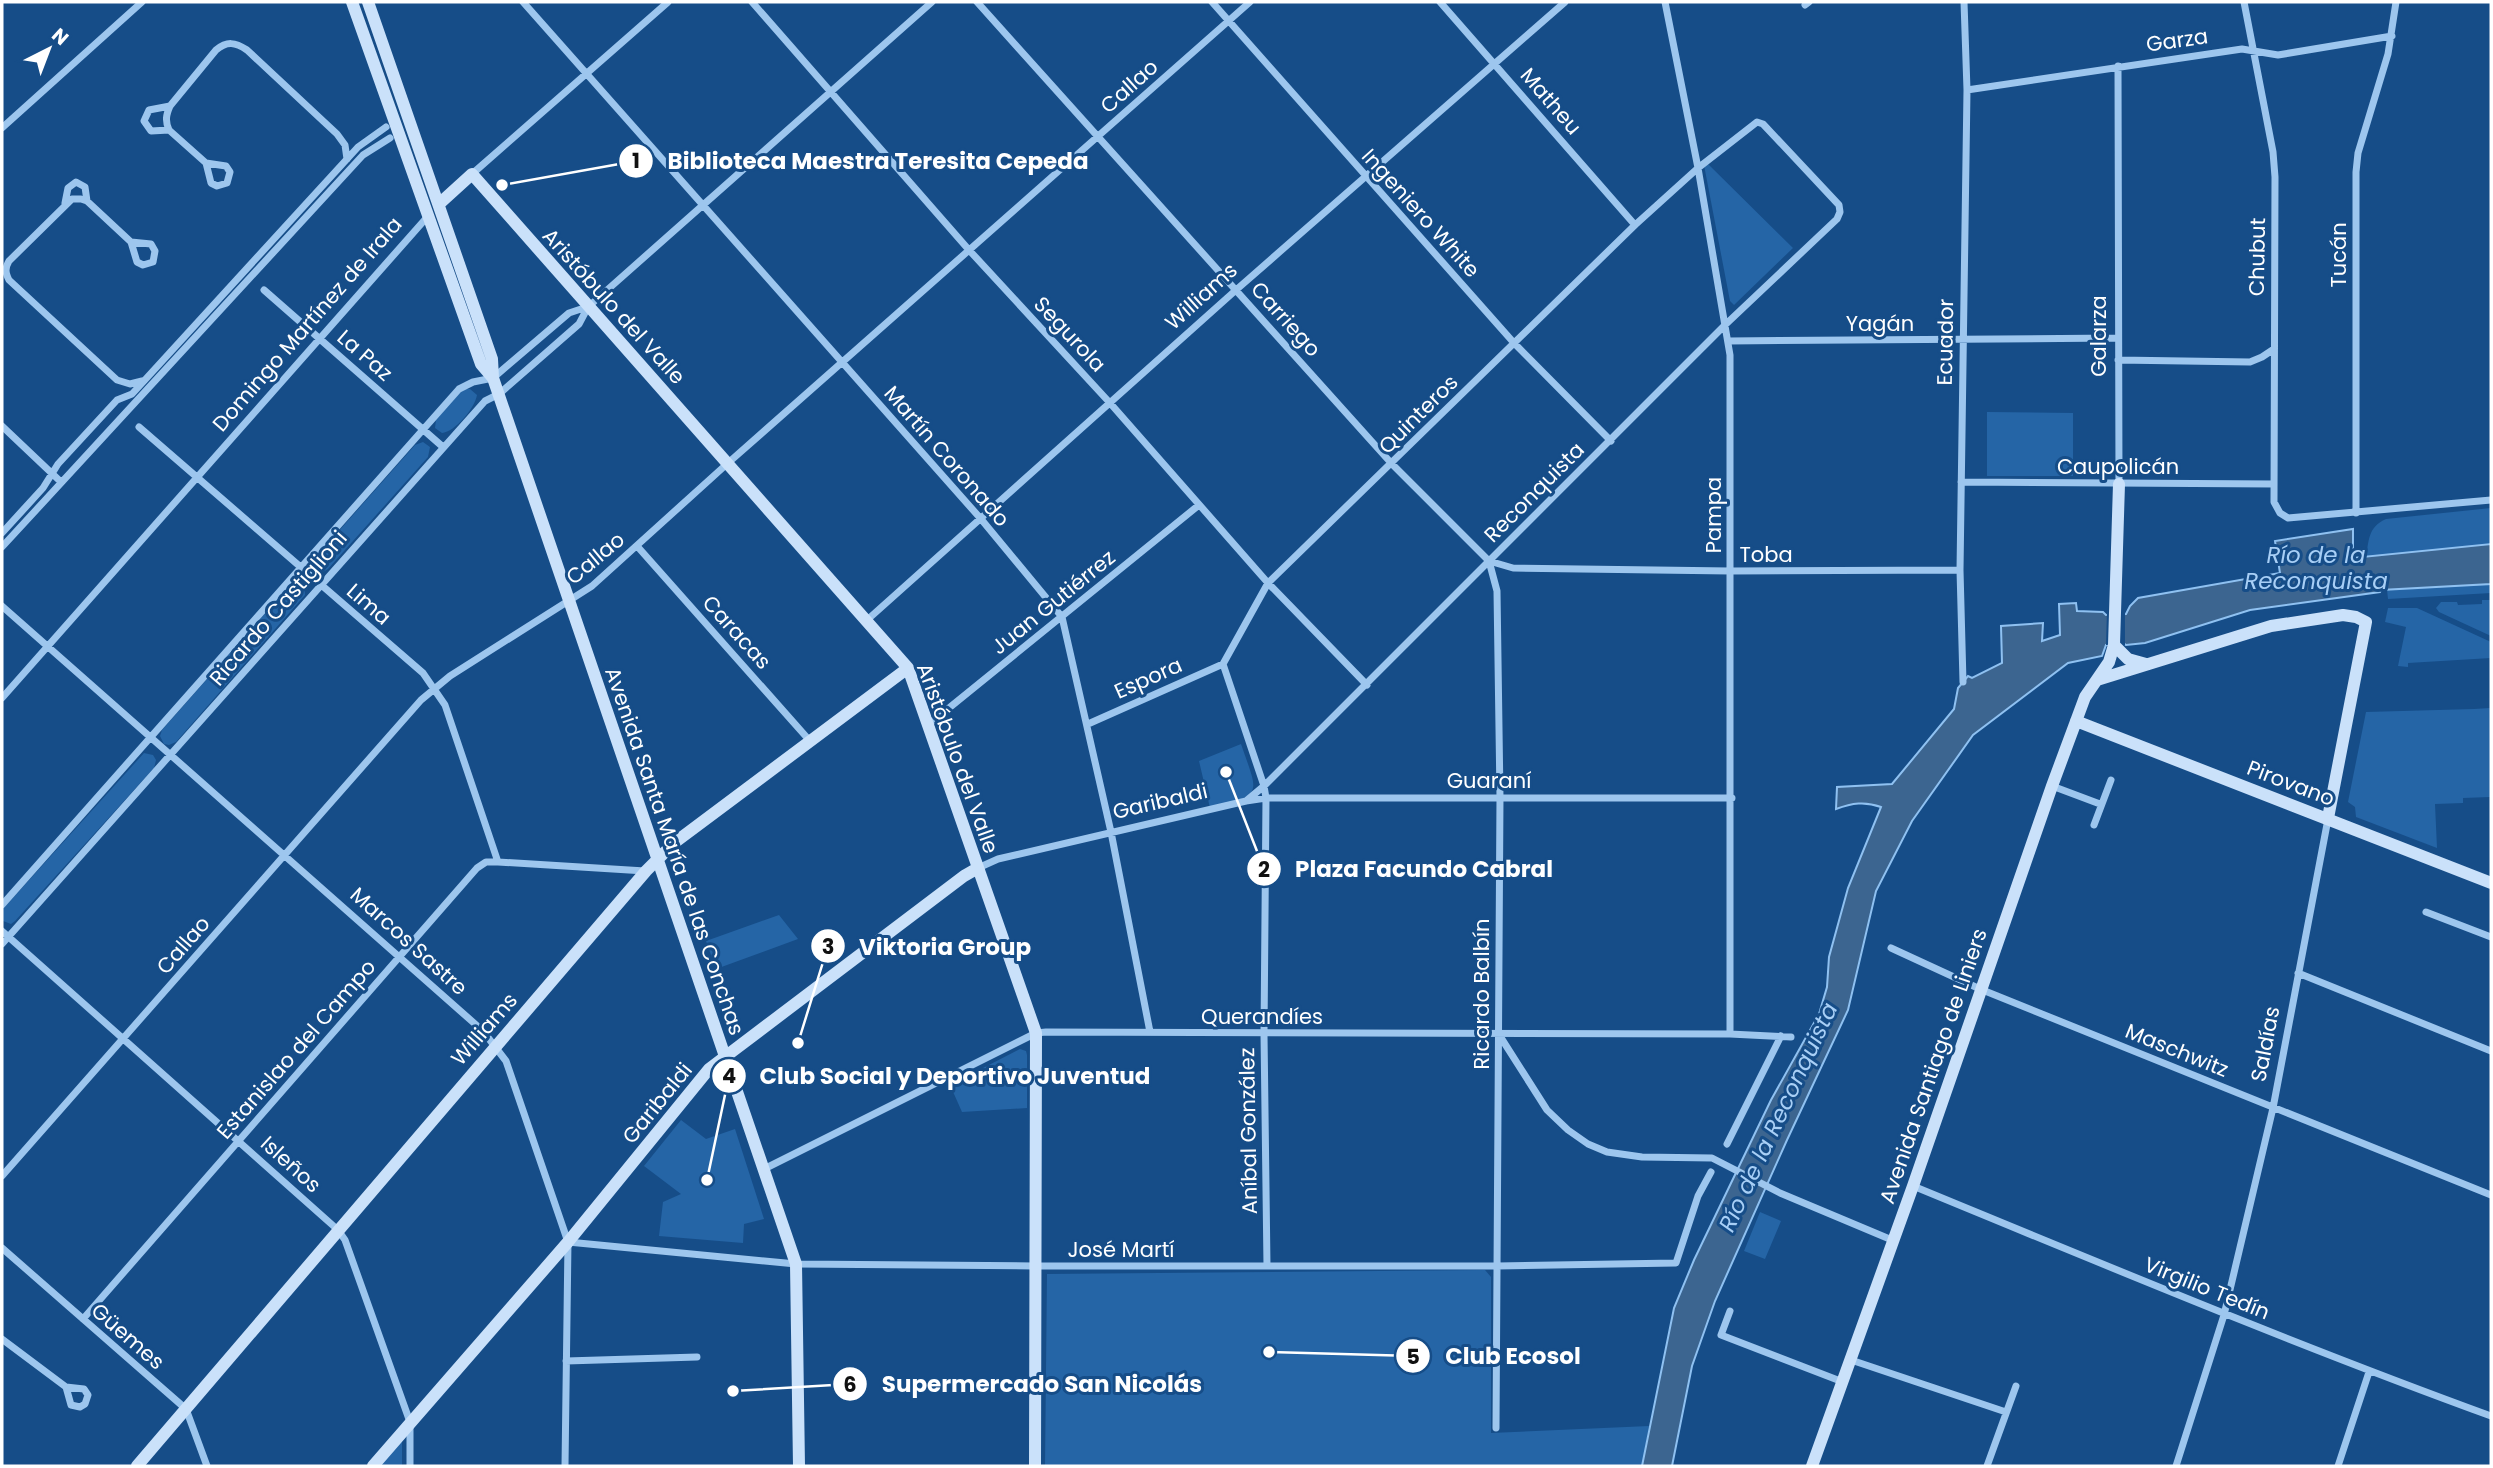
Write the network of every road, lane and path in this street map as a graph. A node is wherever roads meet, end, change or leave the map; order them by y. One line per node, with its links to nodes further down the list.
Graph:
1 (142, 2): 27 (street)
2 (352, 2): 42 (street, Avenida Santa María de las Conchas)
3 (368, 2): 39 (street, Avenida Santa María de las Conchas)
4 (523, 2): 22 (street, Martín Coronado)
5 (668, 2): 22 (street, Domingo Martínez de Irala)
6 (752, 2): 24 (street, Segurola)
7 (932, 2): 24 (street, Ricardo Castiglioni)
8 (977, 2): 29 (street, Carriego)
9 (1212, 2): 17 (street, Ingeniero White)
10 (1250, 2): 17 (street, Callao)
11 (1440, 2): 20 (street, Matheu)
12 (1565, 2): 20 (street, Williams)
13 (1665, 2): 33 (street, Pampa)
14 (1964, 2): 23 (street, Ecuador)
15 (2244, 2): 19 (street, Chubut)
16 (2396, 2): 18 (street, Tucán)
17 (1229, 21): 29 (street, Callao); 36 (street, Ingeniero White)
18 (2392, 36): 19 (street, Garza); 82 (street, Tucán)
19 (2255, 50): 21 (street, Garza); 57 (street, Chubut)
20 (1495, 64): 36 (street, Williams); 43 (street, Matheu)
21 (2118, 66): 23 (street, Garza); 52 (street, Galarza)
22 (586, 75): 35 (street, Domingo Martínez de Irala); 41 (street, Martín Coronado)
23 (1967, 90): 54 (street, Ecuador)
24 (831, 91): 41 (street, Ricardo Castiglioni); 45 (street, Segurola)
25 (170, 106): 28 (street); 28 (street); 31 (street)
26 (386, 127): 31 (street)
27 (2, 128)
28 (169, 130): 32 (street)
29 (1098, 137): 45 (street, Callao); 49 (street, Carriego)
30 (390, 138): 34 (street)
31 (347, 159): 34 (street); 62 (street)
32 (206, 163)
33 (1698, 168): 40 (street, Quinteros); 43 (street, Quinteros); 51 (street, Pampa)
34 (350, 170): 64 (street)
35 (472, 174): 39 (street, Domingo Martínez de Irala); 50 (street, Aristóbulo del Valle)
36 (1365, 177): 49 (street, Williams); 56 (street, Ingeniero White)
37 (87, 201): 38 (street); 38 (street); 44 (street)
38 (65, 203): 46 (street)
39 (439, 204): 42 (street, Domingo Martínez de Irala); 60 (street, Avenida Santa María de las Conchas)
40 (1839, 205): 51 (street, Reconquista)
41 (703, 206): 50 (street, Ricardo Castiglioni); 59 (street, Martín Coronado)
42 (427, 217): 53 (street, Domingo Martínez de Irala); 60 (street, Avenida Santa María de las Conchas)
43 (1635, 225): 56 (street, Quinteros)
44 (131, 242)
45 (969, 250): 59 (street, Callao); 66 (street, Segurola)
46 (6, 261): 47 (street)
47 (5, 280): 61 (street)
48 (264, 290): 53 (street, La Paz)
49 (1236, 290): 66 (street, Williams); 73 (street, Carriego)
50 (588, 307): 60 (street, Ricardo Castiglioni); 63 (street, Ricardo Castiglioni); 72 (street, Aristóbulo del Valle)
51 (1725, 326): 55 (street, Pampa); 70 (street, Reconquista)
52 (2118, 338): 54 (street, Yagán); 58 (street, Galarza)
53 (321, 339): 69 (street, La Paz); 75 (street, Domingo Martínez de Irala)
54 (1963, 340): 55 (street, Yagán); 77 (street, Ecuador)
55 (1728, 341): 90 (street, Pampa)
56 (1514, 343): 70 (street, Ingeniero White); 73 (street, Quinteros)
57 (2274, 349): 58 (street); 79 (street, Chubut)
58 (2118, 360): 78 (street, Galarza)
59 (843, 363): 72 (street, Callao); 83 (street, Martín Coronado)
60 (493, 379): 63 (street, Avenida Santa María de las Conchas); 69 (street, Ricardo Castiglioni)
61 (117, 380): 62 (street); 65 (street)
62 (144, 381): 64 (street)
63 (499, 394): 71 (street, Ricardo Castiglioni); 93 (street, Avenida Santa María de las Conchas)
64 (135, 396): 65 (street); 76 (street)
65 (117, 400): 74 (street)
66 (1110, 403): 81 (street, Segurola); 83 (street, Williams)
67 (2, 426): 74 (street)
68 (139, 427): 75 (street, Lima)
69 (424, 430): 71 (street, La Paz); 88 (street, Ricardo Castiglioni)
70 (1611, 440): 87 (street, Reconquista)
71 (443, 447): 92 (street, Ricardo Castiglioni)
72 (728, 463): 85 (street, Callao); 96 (street, Aristóbulo del Valle)
73 (1392, 464): 87 (street, Carriego); 91 (street, Quinteros)
74 (52, 474): 76 (street); 84 (street)
75 (197, 478): 88 (street, Lima); 98 (street, Domingo Martínez de Irala)
76 (61, 482): 86 (street)
77 (1961, 482): 78 (street, Caupolicán); 89 (street, Ecuador)
78 (2119, 484): 79 (street, Caupolicán); 97 (street, Galarza)
79 (2274, 484): 82 (street, Chubut)
80 (2491, 500): 82 (street)
81 (1199, 505): 91 (street, Segurola); 95 (street, Juan Gutiérrez)
82 (2356, 513)
83 (981, 519): 95 (street, Martín Coronado); 96 (street, Williams)
84 (2, 533)
85 (637, 546): 93 (street, Callao); 111 (street, Caracas)
86 (2, 547)
87 (1489, 561): 90 (street, Toba); 104 (street, Reconquista); 116 (street, Ricardo Balbín)
88 (301, 568): 92 (street, Lima); 110 (street, Ricardo Castiglioni)
89 (1960, 570): 90 (street, Toba); 103 (street, Ecuador)
90 (1730, 571): 118 (street, Pampa)
91 (1268, 583): 99 (street, Quinteros); 104 (street, Segurola)
92 (321, 586): 105 (street, Lima); 112 (street, Ricardo Castiglioni)
93 (569, 602): 105 (street, Callao); 125 (street, Avenida Santa María de las Conchas)
94 (2, 606): 98 (street, Marcos Sastre)
95 (1062, 617): 108 (street, Martín Coronado); 109 (street, Juan Gutiérrez)
96 (866, 621): 101 (street, Aristóbulo del Valle)
97 (2114, 645): 100 (street); 102 (street, Avenida Santiago de Liniers)
98 (47, 646): 106 (street, Domingo Martínez de Irala); 110 (street, Marcos Sastre)
99 (1223, 664): 108 (street, Espora); 114 (street)
100 (2148, 664): 102 (street); 121 (street, Saldías)
101 (908, 668): 109 (street, Aristóbulo del Valle); 111 (street, Williams)
102 (2095, 681): 107 (street, Avenida Santiago de Liniers)
103 (1963, 682)
104 (1367, 685): 114 (street, Reconquista)
105 (435, 689): 124 (street, Callao); 126 (street, Lima)
106 (2, 698)
107 (2076, 721): 115 (street, Avenida Santiago de Liniers); 121 (street, Pirovano)
108 (1088, 724): 123 (street, Martín Coronado)
109 (928, 725): 127 (street, Aristóbulo del Valle)
110 (150, 736): 112 (street, Marcos Sastre); 130 (street, Ricardo Castiglioni)
111 (810, 741): 125 (street, Williams)
112 (172, 755): 124 (street, Marcos Sastre); 132 (street, Ricardo Castiglioni)
113 (2110, 780): 120 (street)
114 (1264, 786): 117 (street, Aníbal González); 119 (street, Reconquista)
115 (2052, 786): 120 (street); 138 (street, Avenida Santiago de Liniers)
116 (1500, 797): 117 (street, Guaraní); 118 (street, Guaraní); 140 (street, Ricardo Balbín)
117 (1266, 798): 119 (street, Guaraní); 142 (street, Aníbal González)
118 (1732, 798): 143 (street, Pampa)
119 (1246, 801): 123 (street, Garibaldi)
120 (2100, 804): 122 (street)
121 (2328, 818): 129 (street, Pirovano); 137 (street, Saldías)
122 (2094, 825)
123 (1111, 832): 127 (street, Garibaldi); 139 (street, Martín Coronado)
124 (285, 855): 136 (street, Marcos Sastre); 146 (street, Callao)
125 (657, 860): 128 (street, Williams); 149 (street, Avenida Santa María de las Conchas)
126 (498, 862): 128 (street); 136 (street, Estanislao del Campo)
127 (978, 868): 141 (street, Aristóbulo del Valle); 149 (street, Garibaldi)
128 (646, 871): 147 (street, Williams)
129 (2491, 883)
130 (2, 905)
131 (2426, 912): 133 (street)
132 (5, 934): 134 (street, Ricardo Castiglioni); 146 (street, Isleños)
133 (2491, 937)
134 (2, 944)
135 (1891, 948): 138 (street, Maschwitz)
136 (400, 957): 147 (street, Marcos Sastre); 151 (street, Estanislao del Campo)
137 (2298, 973): 148 (street); 150 (street, Saldías)
138 (1980, 989): 150 (street, Maschwitz); 156 (street, Avenida Santiago de Liniers)
139 (1150, 1032): 141 (street, Querandíes); 142 (street, Querandíes)
140 (1498, 1033): 142 (street, Querandíes); 143 (street, Querandíes); 159 (street); 165 (street, Ricardo Balbín)
141 (1036, 1034): 153 (street, Querandíes); 163 (street, Aristóbulo del Valle)
142 (1264, 1034): 164 (street, Aníbal González)
143 (1730, 1034): 144 (street, Querandíes)
144 (1781, 1036): 145 (street, Querandíes); 152 (street)
145 (1791, 1037)
146 (124, 1039): 151 (street, Isleños); 155 (street, Callao)
147 (495, 1046): 158 (street, Williams); 160 (street, Marcos Sastre)
148 (2491, 1051)
149 (726, 1056): 153 (street, Avenida Santa María de las Conchas); 160 (street, Garibaldi)
150 (2273, 1108): 157 (street, Maschwitz); 167 (street, Saldías)
151 (239, 1141): 158 (street, Isleños); 168 (street, Estanislao del Campo)
152 (1727, 1144)
153 (764, 1169): 162 (street, Avenida Santa María de las Conchas)
154 (1711, 1172): 165 (street, José Martí)
155 (2, 1176)
156 (1913, 1186): 159 (street, Avenida Santiago de Liniers); 167 (street, Virgilio Tedín)
157 (2491, 1195)
158 (338, 1230): 177 (street, Williams); 180 (street, Isleños)
159 (1892, 1240): 171 (street, Avenida Santiago de Liniers)
160 (568, 1242): 162 (street, José Martí); 172 (street, Marcos Sastre); 180 (street, Garibaldi)
161 (2, 1248): 168 (street, Güemes)
162 (796, 1264): 163 (street, José Martí); 187 (street, Avenida Santa María de las Conchas)
163 (1034, 1266): 164 (street, José Martí); 188 (street, Aristóbulo del Valle)
164 (1267, 1266): 165 (street, José Martí)
165 (1497, 1266): 181 (street, Ricardo Balbín)
166 (1730, 1311): 174 (street)
167 (2224, 1315): 173 (street, Virgilio Tedín); 191 (street, Saldías)
168 (83, 1319): 177 (street, Güemes)
169 (2, 1339): 176 (street)
170 (697, 1357): 172 (street)
171 (1852, 1360): 174 (street, Avenida Santiago de Liniers); 178 (street)
172 (566, 1362): 186 (street, Marcos Sastre)
173 (2369, 1372): 179 (street, Virgilio Tedín); 192 (street)
174 (1843, 1383): 189 (street, Avenida Santiago de Liniers)
175 (2016, 1386): 178 (street)
176 (66, 1387)
177 (186, 1409): 182 (street, Williams); 183 (street, Güemes)
178 (2006, 1412): 190 (street)
179 (2491, 1416)
180 (410, 1422): 184 (street, Garibaldi); 185 (street, Isleños)
181 (1496, 1428)
182 (137, 1466)
183 (207, 1466)
184 (373, 1466)
185 (410, 1466)
186 (565, 1466)
187 (799, 1466)
188 (1035, 1466)
189 (1812, 1466)
190 (1987, 1466)
191 (2176, 1466)
192 (2337, 1466)

